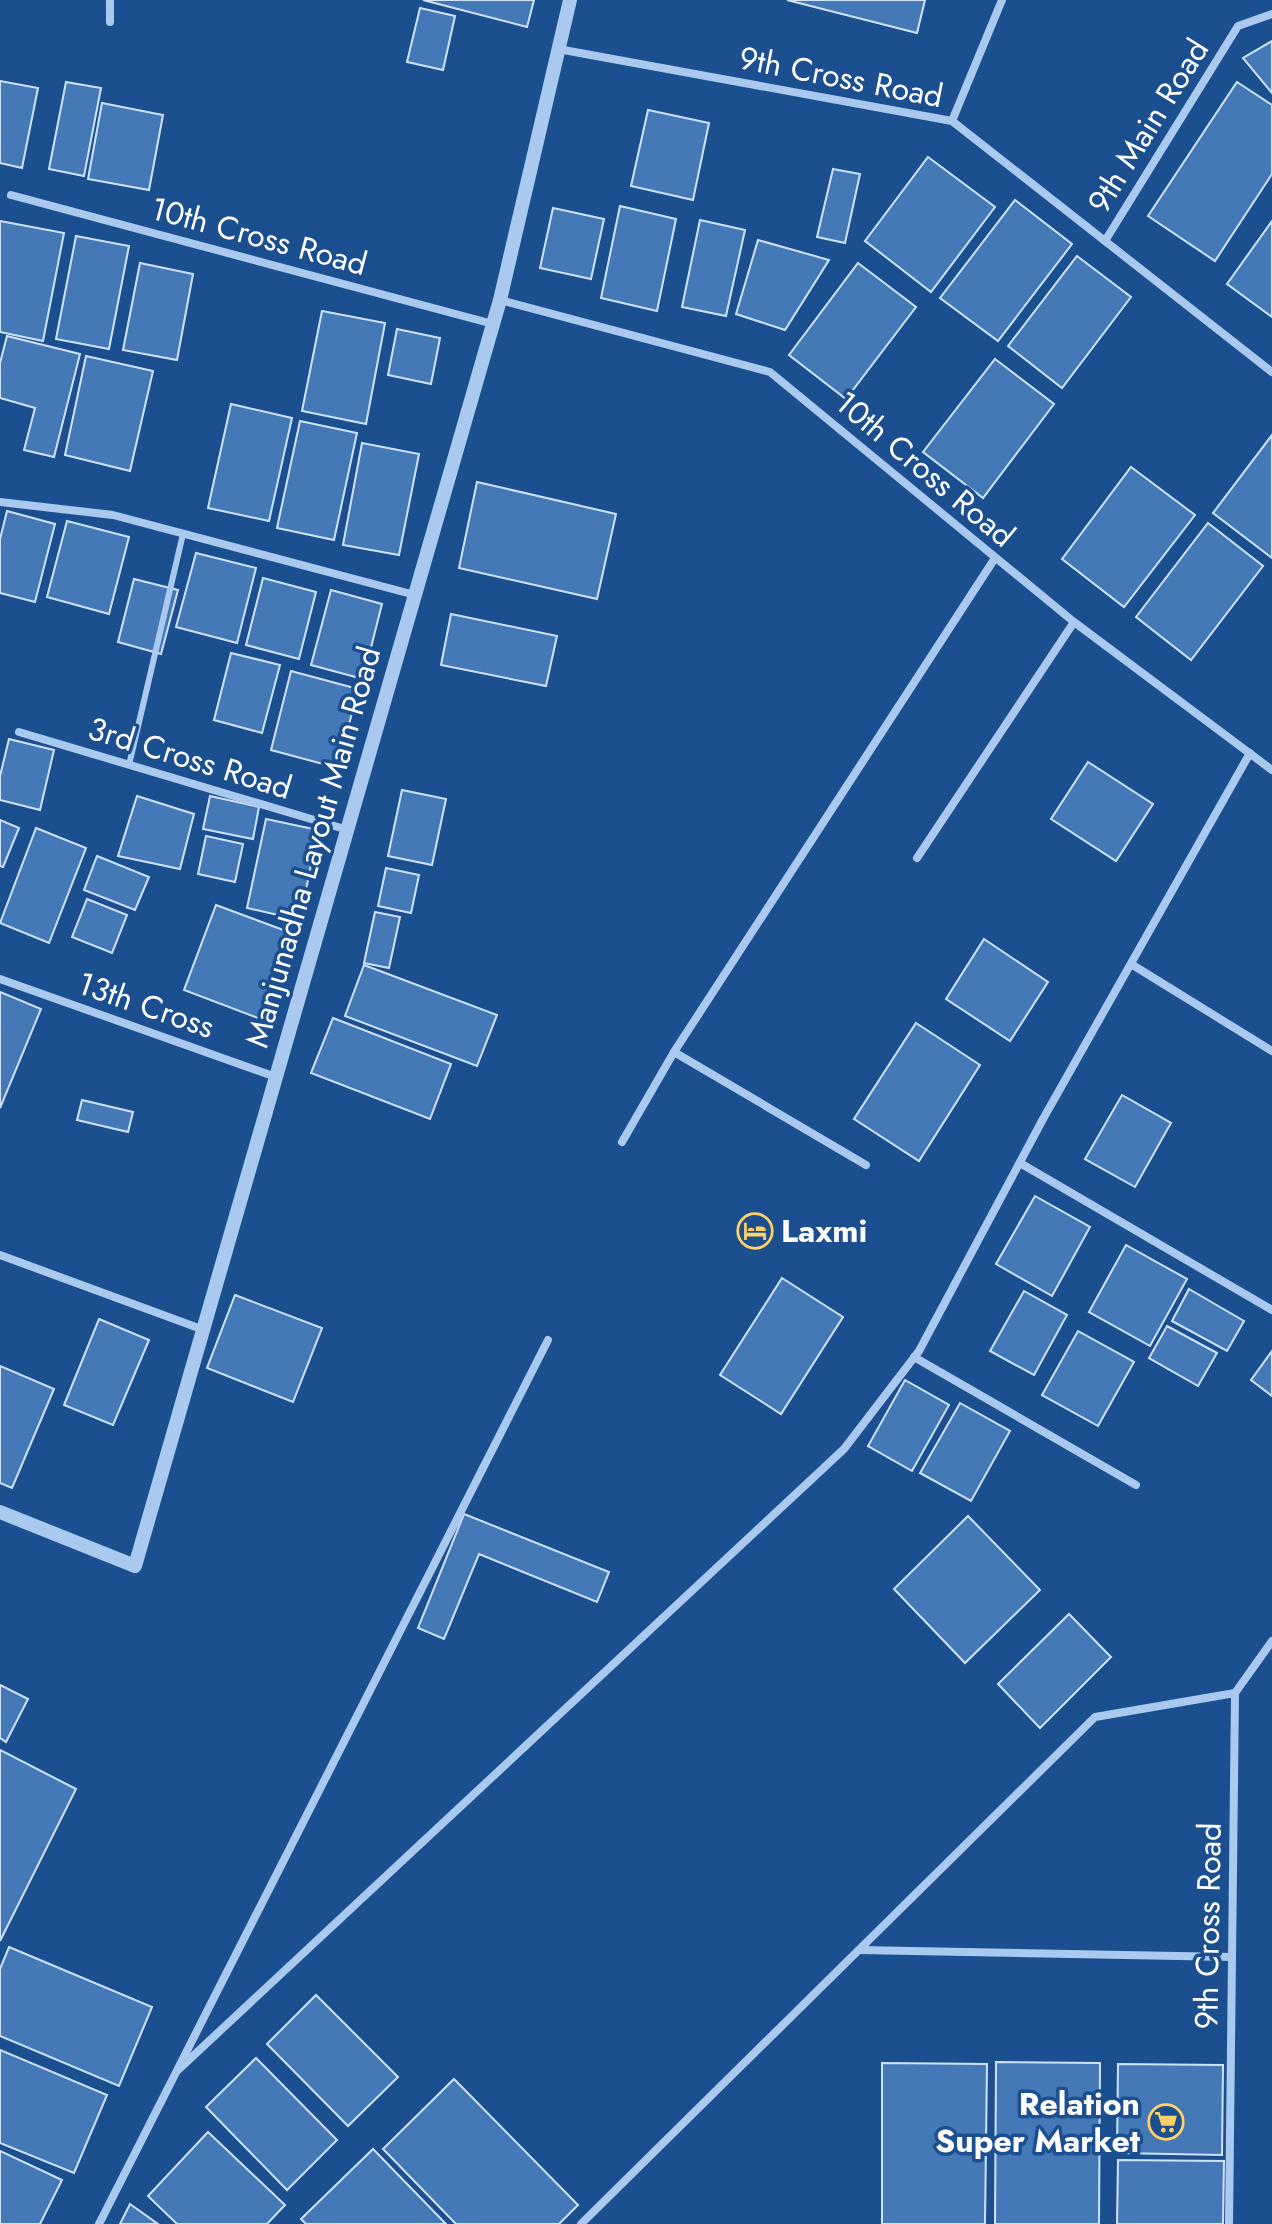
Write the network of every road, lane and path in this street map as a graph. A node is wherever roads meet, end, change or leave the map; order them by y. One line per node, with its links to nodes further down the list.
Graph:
1 (110, 0): 5 (street)
2 (570, 0): 6 (street, Manjunadha Layout Main Road)
3 (1002, 0): 7 (street)
4 (1272, 14): 9 (street, 9th Main Road)
5 (110, 22)
6 (557, 49): 7 (street, 9th Cross Road); 10 (street, Manjunadha Layout Main Road)
7 (952, 121): 9 (street, 9th Cross Road)
8 (11, 195): 11 (street, 10th Cross Road)
9 (1105, 241): 12 (street, 9th Cross Road)
10 (500, 300): 11 (street, Manjunadha Layout Main Road); 15 (street, 10th Cross Road)
11 (493, 324): 16 (street, Manjunadha Layout Main Road)
12 (1272, 372)
13 (0, 502): 14 (street)
14 (183, 534): 16 (street); 20 (lane)
15 (995, 558): 17 (street, 10th Cross Road); 27 (street)
16 (415, 595): 22 (street, Manjunadha Layout Main Road)
17 (1074, 622): 19 (street, 10th Cross Road); 23 (street)
18 (19, 732): 20 (street, 3rd Cross Road)
19 (1250, 753): 21 (street, 10th Cross Road); 24 (street)
20 (129, 765): 22 (street, 3rd Cross Road)
21 (1272, 770)
22 (348, 830): 28 (street, Manjunadha Layout Main Road)
23 (917, 858)
24 (1131, 964): 26 (street); 30 (street)
25 (0, 979): 28 (street, 13th Cross)
26 (1272, 1051)
27 (674, 1052): 29 (street); 31 (street)
28 (276, 1077): 34 (street, Manjunadha Layout Main Road)
29 (622, 1142)
30 (1020, 1163): 33 (street); 36 (street)
31 (866, 1165)
32 (0, 1255): 34 (street)
33 (1272, 1310)
34 (204, 1330): 38 (street, Manjunadha Layout Main Road)
35 (548, 1340): 43 (street)
36 (914, 1357): 37 (street); 43 (street)
37 (1136, 1485)
38 (0, 1512)
39 (1272, 1641): 40 (street)
40 (1235, 1693): 41 (street); 42 (street, 9th Cross Road)
41 (859, 1950): 42 (street); 45 (street)
42 (1232, 1957): 46 (street, 9th Cross Road)
43 (178, 2070): 44 (street)
44 (99, 2224)
45 (581, 2224)
46 (1229, 2224)

